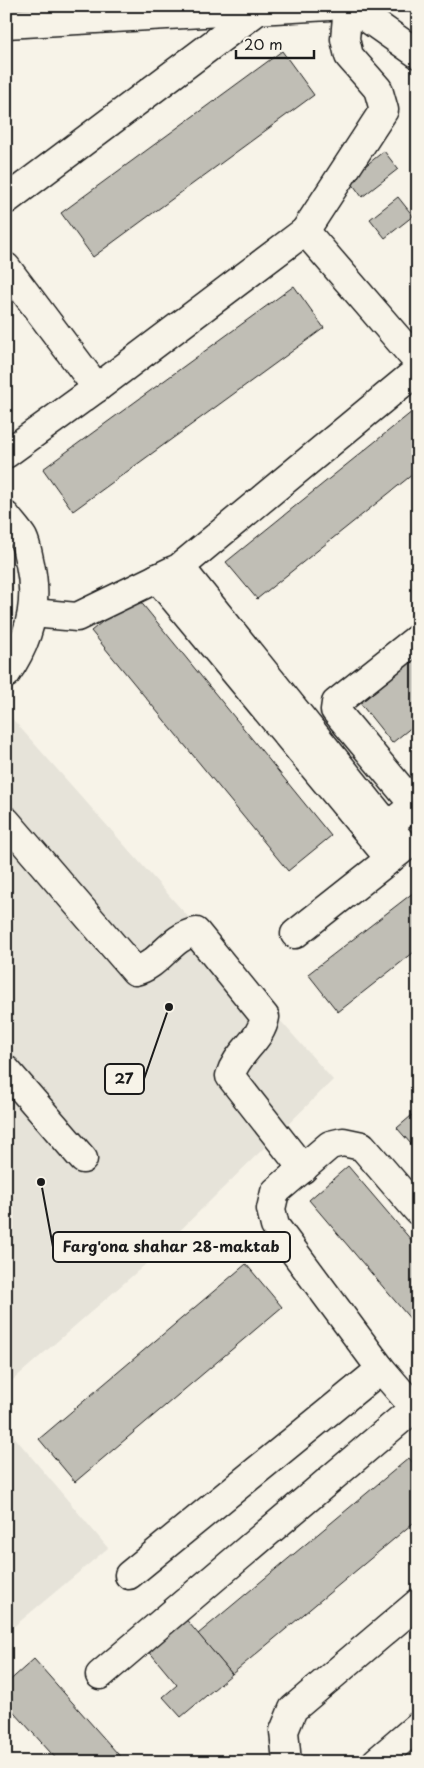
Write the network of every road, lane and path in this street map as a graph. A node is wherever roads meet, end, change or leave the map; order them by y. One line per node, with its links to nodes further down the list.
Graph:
1 (330, 6): 3 (street)
2 (349, 6): 5 (street); 7 (street)
3 (257, 11): 4 (street); 6 (street)
4 (6, 24)
5 (418, 54)
6 (6, 200)
7 (306, 231): 9 (street); 11 (street)
8 (6, 267): 11 (street)
9 (418, 362)
10 (418, 370): 14 (street)
11 (97, 388): 12 (street)
12 (6, 454)
13 (6, 516): 15 (street)
14 (169, 573): 15 (street); 19 (street)
15 (33, 613): 17 (street)
16 (418, 638): 19 (street)
17 (6, 674)
18 (6, 820): 23 (street)
19 (400, 842): 20 (street)
20 (294, 934)
21 (6, 1070): 22 (street)
22 (83, 1159)
23 (303, 1168): 24 (street); 25 (street)
24 (418, 1211)
25 (381, 1369): 26 (street); 27 (street)
26 (416, 1410): 29 (street)
27 (129, 1575)
28 (418, 1603): 31 (street)
29 (100, 1675)
30 (418, 1726): 32 (street)
31 (287, 1762)
32 (376, 1762)

